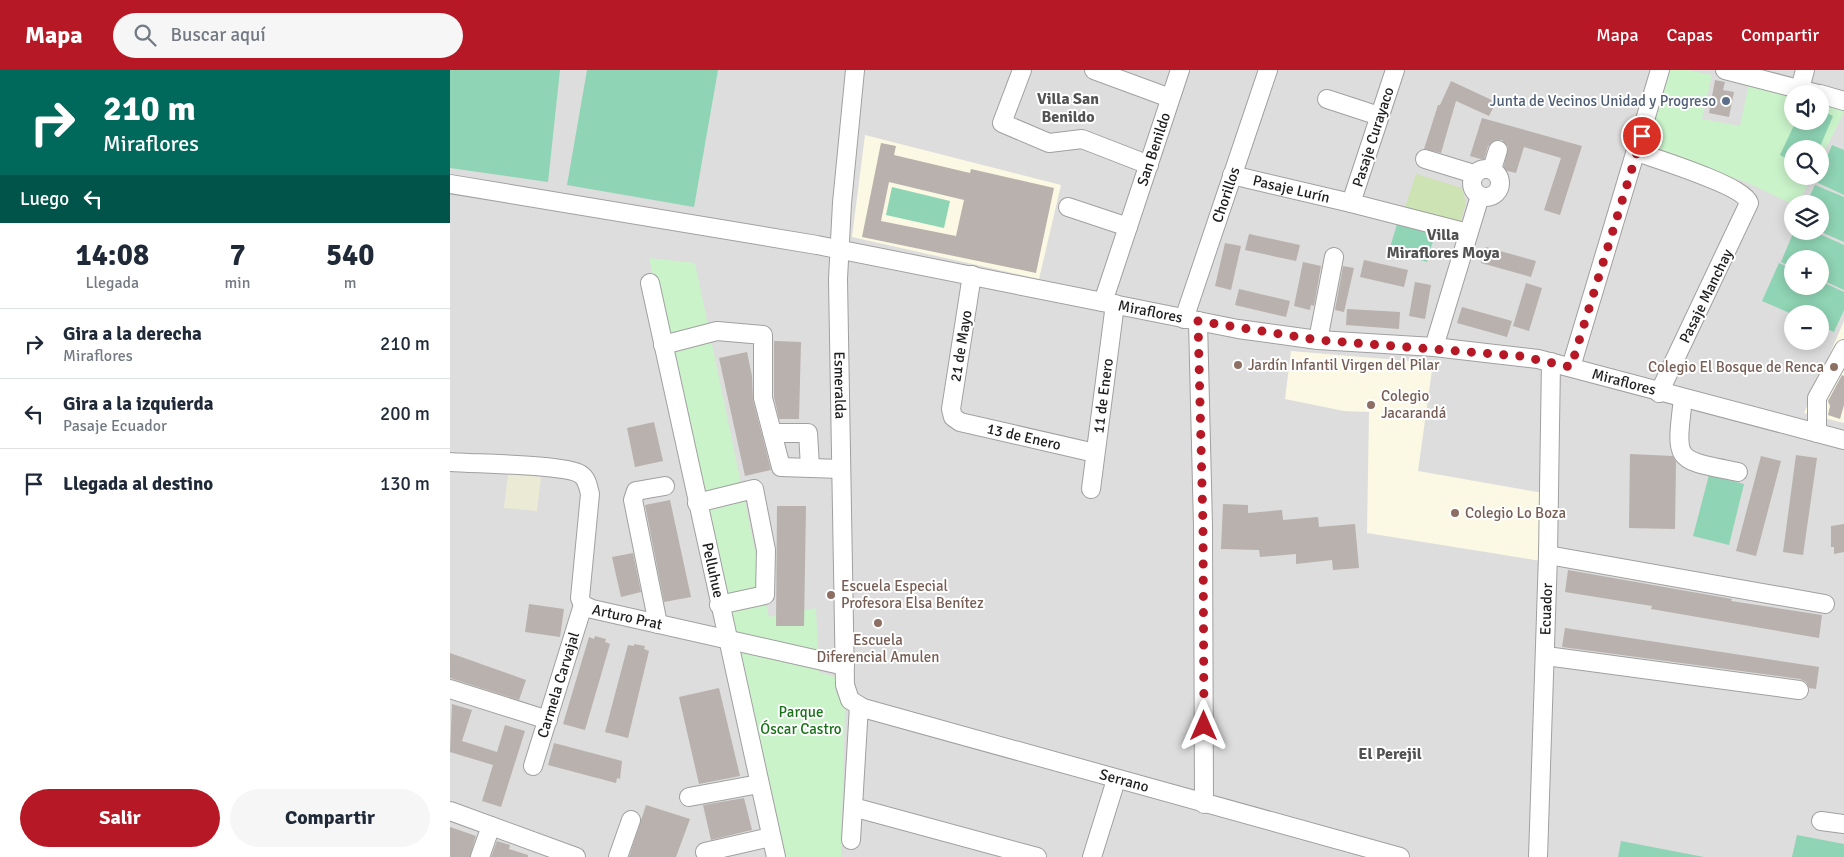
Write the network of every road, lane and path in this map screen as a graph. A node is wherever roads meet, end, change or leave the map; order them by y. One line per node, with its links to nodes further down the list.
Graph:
1 (855, 70): 30 (street, Esmeralda)
2 (1022, 70): 20 (street)
3 (1094, 70): 13 (street)
4 (1180, 70): 13 (street, San Benildo)
5 (1268, 70): 23 (street, Chorillos)
6 (1395, 70): 16 (street, Pasaje Curayaco)
7 (1660, 70): 18 (street)
8 (1724, 70): 10 (street)
9 (1805, 70): 11 (street)
10 (1784, 85)
11 (1801, 85)
12 (1829, 97): 15 (street)
13 (1170, 98): 20 (street, San Benildo)
14 (1327, 99): 16 (street)
15 (1844, 101)
16 (1380, 116): 26 (street, Pasaje Curayaco)
17 (1498, 150): 21 (street)
18 (1637, 152): 41 (street); 42 (street, Pasaje Manchay)
19 (1425, 160): 22 (street)
20 (1149, 165): 28 (street, San Benildo)
21 (1492, 169): 22 (street); 25 (street)
22 (1474, 174): 25 (street)
23 (1232, 175): 26 (street, Pasaje Lurín); 35 (street, Chorillos)
24 (450, 184): 30 (street, Miraflores)
25 (1480, 196): 29 (street)
26 (1351, 203): 29 (street, Pasaje Curayaco)
27 (1068, 207): 28 (street)
28 (1128, 227): 34 (street, San Benildo)
29 (1468, 232): 38 (street)
30 (839, 251): 32 (street, Miraflores); 51 (street, Esmeralda)
31 (1334, 258): 36 (street)
32 (972, 275): 34 (street, Miraflores); 44 (street, 21 de Mayo)
33 (650, 283): 37 (street, Pelluhue)
34 (1109, 303): 35 (street, Miraflores); 48 (street, 11 de Enero)
35 (1191, 320): 36 (street, Miraflores); 72 (street, Chorillos)
36 (1318, 340): 38 (street, Miraflores)
37 (663, 345): 45 (street); 55 (street, Pelluhue)
38 (1434, 348): 40 (street, Miraflores)
39 (1844, 349): 46 (street)
40 (1551, 362): 41 (street, Miraflores); 56 (street, Ecuador)
41 (1571, 367): 42 (street, Miraflores)
42 (1660, 393): 43 (street, Miraflores)
43 (1683, 399): 46 (street, Miraflores); 52 (street)
44 (953, 417): 48 (street, 13 de Enero)
45 (772, 433): 50 (street); 50 (street)
46 (1817, 433): 47 (street, Miraflores)
47 (1844, 440)
48 (1096, 453): 54 (street, 11 de Enero)
49 (450, 462): 58 (street, Arturo Prat)
50 (810, 467): 51 (street)
51 (841, 469): 63 (street, Esmeralda)
52 (1738, 472)
53 (665, 486): 60 (street)
54 (1091, 489)
55 (697, 503): 59 (street, Pelluhue); 59 (street)
56 (1548, 555): 57 (street); 62 (street, Ecuador)
57 (1825, 604)
58 (583, 605): 60 (street, Arturo Prat); 67 (street, Carmela Carvajal)
59 (719, 605): 61 (street, Pelluhue)
60 (658, 624): 61 (street, Arturo Prat)
61 (727, 640): 63 (street, Arturo Prat); 70 (street, Pelluhue)
62 (1546, 656): 65 (street); 90 (street, Ecuador)
63 (845, 666): 66 (street, Esmeralda)
64 (450, 689): 67 (street)
65 (1799, 690)
66 (854, 703): 69 (street, Serrano); 73 (street, Esmeralda)
67 (548, 720): 68 (street, Carmela Carvajal)
68 (533, 766)
69 (1116, 780): 72 (street, Serrano); 88 (street)
70 (759, 784): 71 (street); 79 (street, Pelluhue)
71 (689, 797)
72 (1204, 804): 89 (street, Serrano)
73 (853, 807): 80 (street, Esmeralda); 87 (street)
74 (450, 811): 78 (street)
75 (631, 820): 85 (street)
76 (1821, 821): 77 (street)
77 (1844, 824)
78 (491, 826): 82 (street); 83 (street)
79 (771, 837): 81 (street); 86 (street, Pelluhue)
80 (852, 840)
81 (705, 852)
82 (555, 853): 84 (street)
83 (480, 857)
84 (576, 857)
85 (618, 857)
86 (776, 857)
87 (1038, 857)
88 (1092, 857)
89 (1400, 857)
90 (1538, 857)

